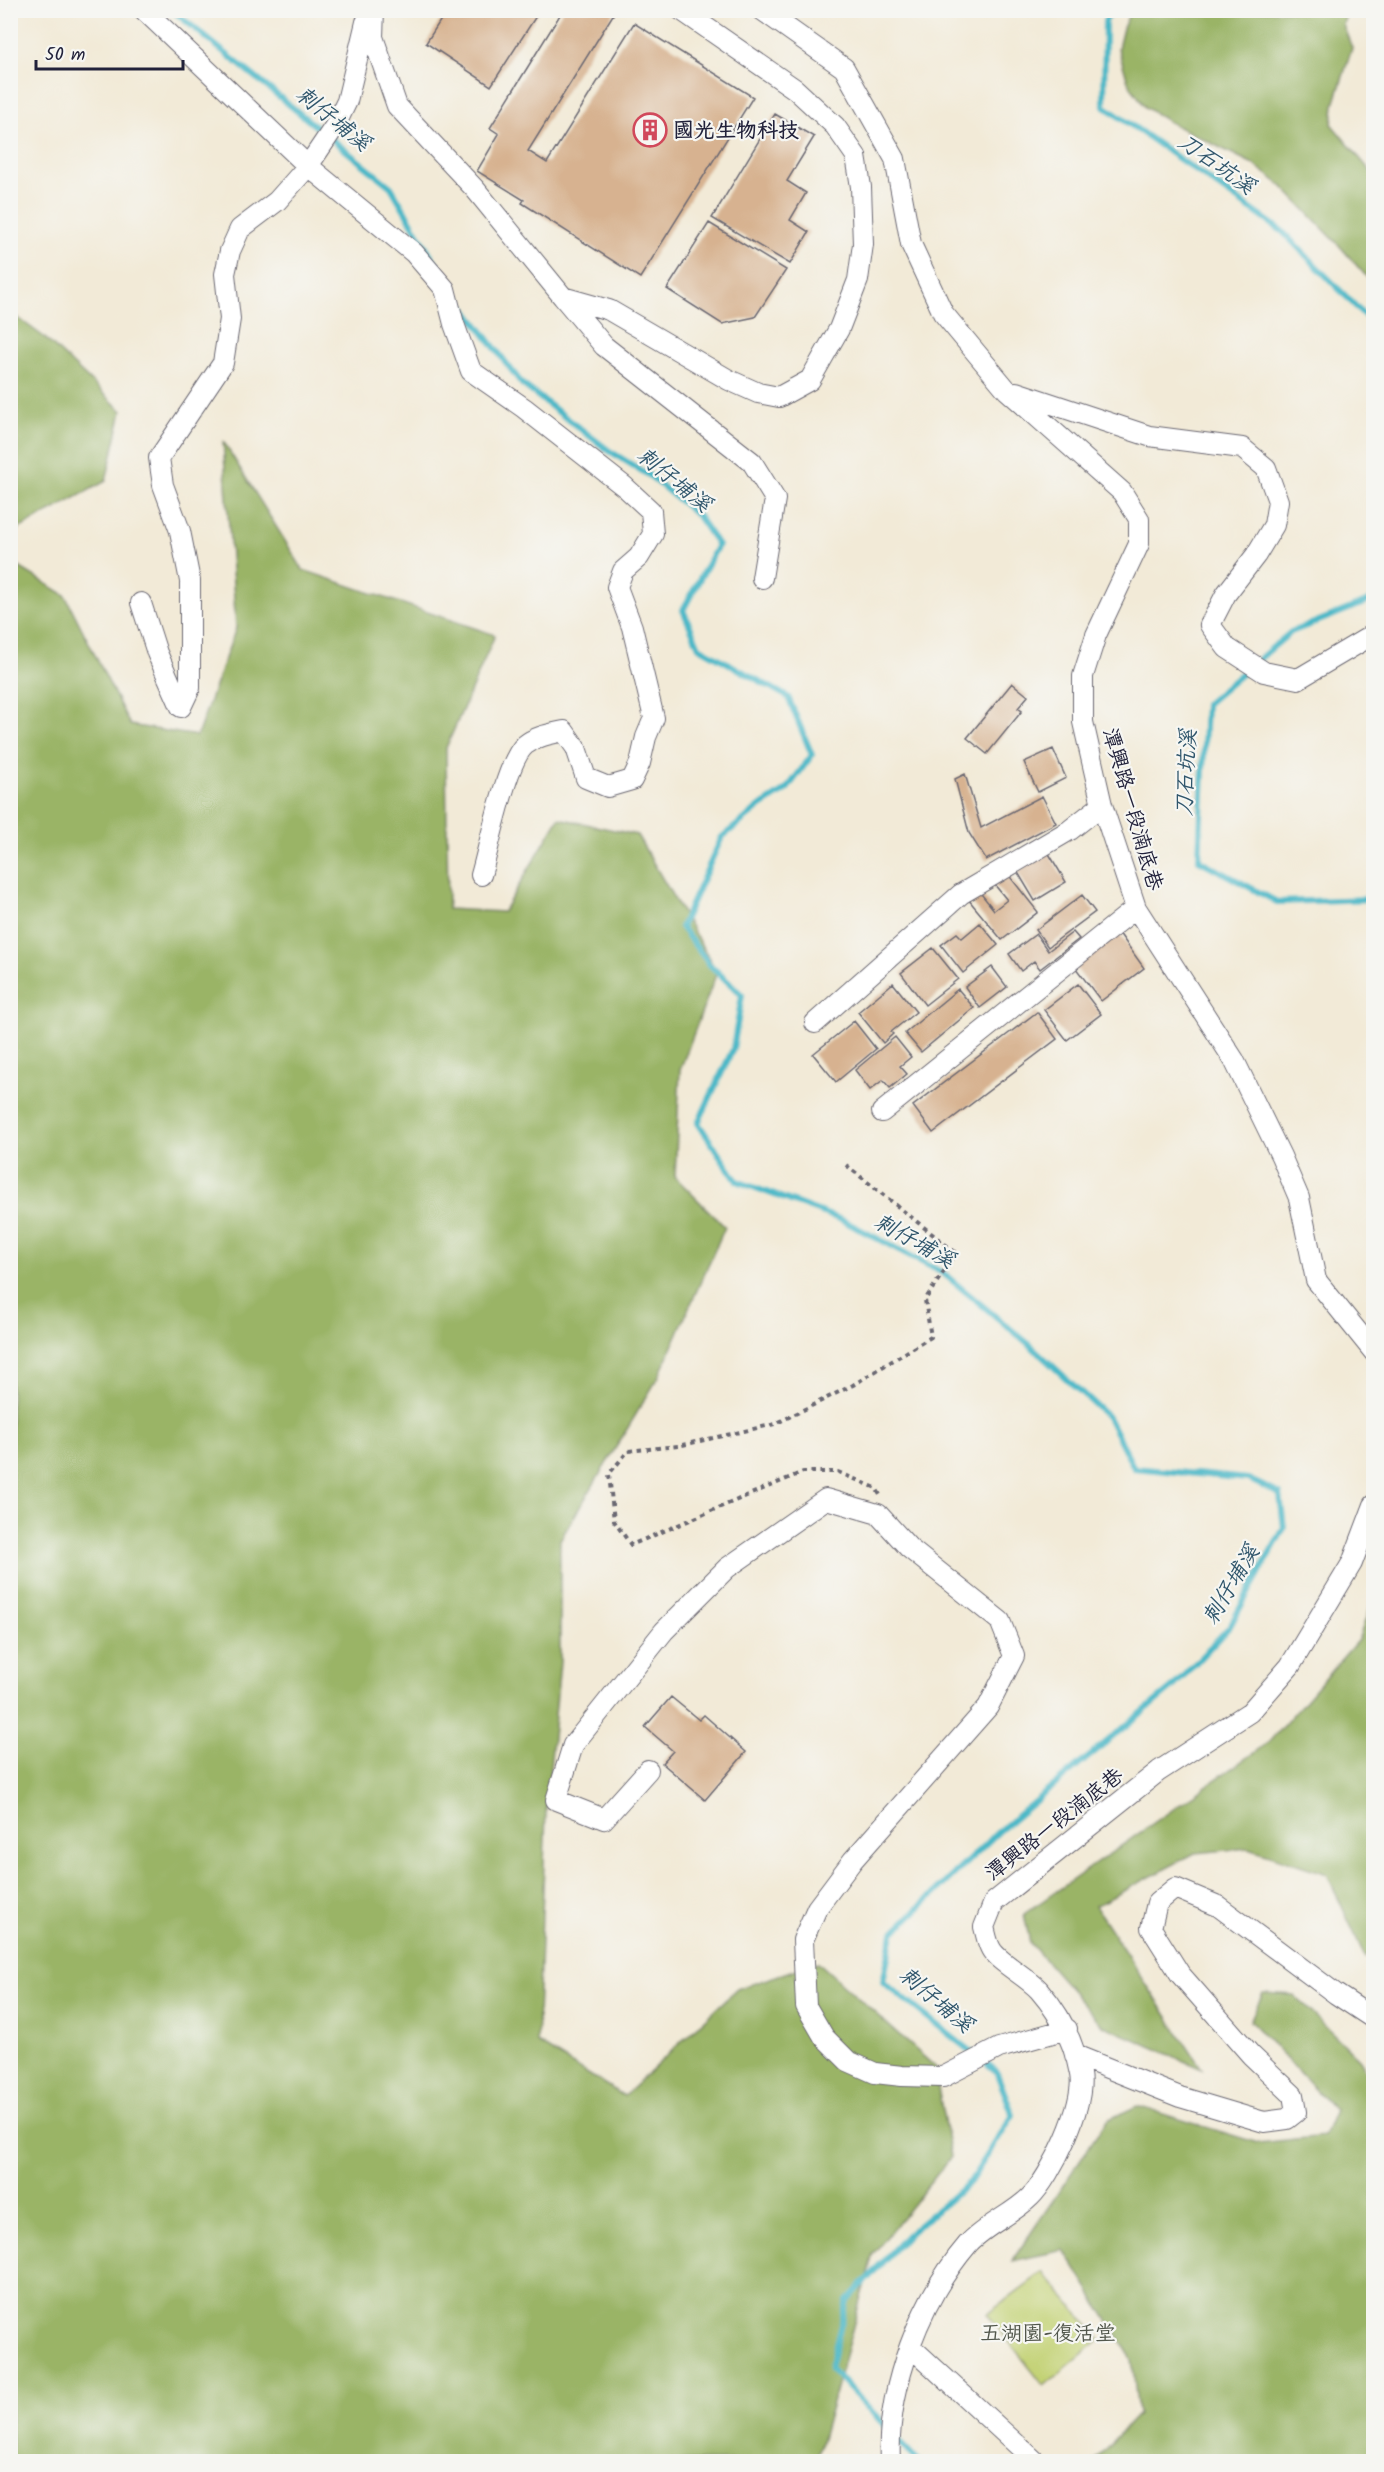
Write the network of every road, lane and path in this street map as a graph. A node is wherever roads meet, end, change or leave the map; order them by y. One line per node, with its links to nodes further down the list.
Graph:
1 (144, 10): 6 (street)
2 (369, 10): 6 (street)
3 (374, 10): 7 (street)
4 (681, 10): 7 (street)
5 (762, 10): 8 (street, 潭興路一段湳底巷)
6 (308, 166): 10 (street); 13 (street)
7 (562, 297): 9 (street)
8 (1007, 390): 11 (street); 12 (street, 潭興路一段湳底巷)
9 (762, 578)
10 (141, 603)
11 (1374, 634)
12 (1102, 805): 14 (street, 潭興路一段湳底巷); 15 (street)
13 (481, 875)
14 (1136, 909): 16 (street); 18 (street, 潭興路一段湳底巷)
15 (815, 1023)
16 (882, 1112)
17 (846, 1165): 20 (path)
18 (1374, 1352)
19 (1374, 1505): 23 (street, 潭興路一段湳底巷)
20 (878, 1514): 21 (street); 23 (street)
21 (648, 1770)
22 (1374, 2019): 24 (street)
23 (1067, 2029): 24 (street, 潭興路一段湳底巷)
24 (1075, 2055): 25 (street, 潭興路一段湳底巷)
25 (911, 2347): 26 (street, 潭興路一段湳底巷); 27 (street)
26 (890, 2462)
27 (1036, 2462)

